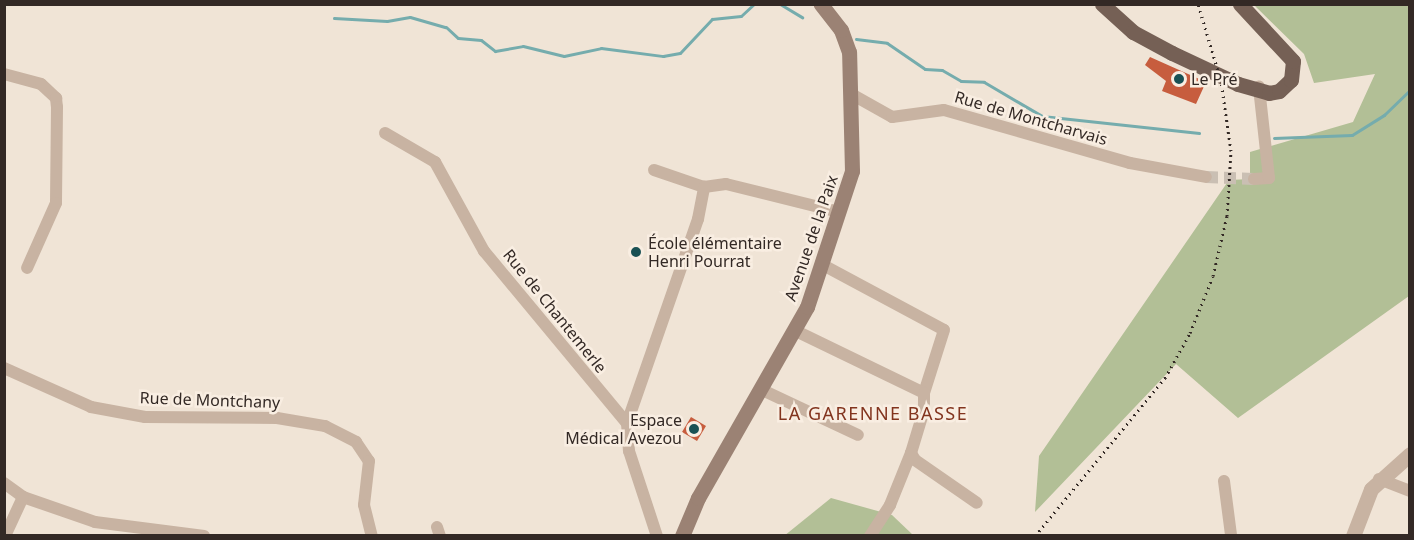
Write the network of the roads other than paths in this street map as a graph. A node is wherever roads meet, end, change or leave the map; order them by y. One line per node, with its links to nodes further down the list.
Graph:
1 (821, 4): 7 (main road, Avenue de la Paix)
2 (1102, 4): 6 (main road)
3 (1232, 4): 6 (main road)
4 (1240, 4): 6 (main road)
5 (4, 74): 15 (street)
6 (1259, 89): 11 (street)
7 (853, 95): 10 (street, Rue de Montcharvais); 13 (main road, Avenue de la Paix)
8 (385, 133): 20 (street, Rue de Chantemerle)
9 (654, 170): 12 (street)
10 (1206, 177)
11 (1254, 179)
12 (704, 187): 13 (street); 20 (street)
13 (839, 212): 14 (main road, Avenue de la Paix)
14 (823, 265): 16 (main road, Avenue de la Paix); 19 (street)
15 (27, 268)
16 (796, 331): 18 (main road, Avenue de la Paix); 19 (street)
17 (4, 368): 32 (street, Rue de Montchany)
18 (760, 389): 21 (street); 34 (main road, Avenue de la Paix)
19 (924, 393): 22 (street)
20 (627, 423): 33 (street)
21 (858, 435)
22 (911, 453): 29 (street); 35 (street)
23 (1410, 454): 24 (street)
24 (1379, 479): 27 (street); 37 (street)
25 (1224, 481): 36 (street)
26 (4, 483): 28 (street)
27 (1410, 491)
28 (23, 497): 30 (street); 31 (street)
29 (977, 503)
30 (4, 536)
31 (204, 536)
32 (372, 536)
33 (657, 536)
34 (682, 536)
35 (870, 536)
36 (1231, 536)
37 (1353, 536)

